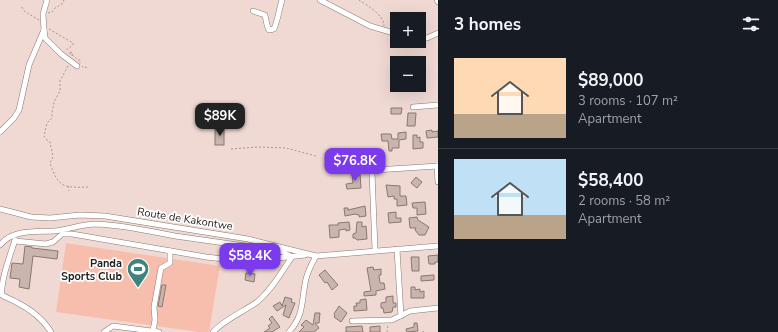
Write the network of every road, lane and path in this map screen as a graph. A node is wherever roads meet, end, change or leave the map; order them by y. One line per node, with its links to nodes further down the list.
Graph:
1 (47, 0): 8 (street)
2 (64, 0): 8 (path)
3 (282, 0): 7 (street)
4 (320, 0): 11 (street)
5 (359, 0): 11 (path)
6 (22, 7): 9 (path)
7 (253, 11)
8 (43, 14): 9 (street)
9 (44, 24): 10 (street); 15 (path)
10 (44, 30): 16 (street); 22 (street)
11 (384, 31): 12 (street)
12 (390, 32)
13 (438, 32): 14 (street)
14 (426, 38)
15 (66, 50): 16 (path); 17 (path)
16 (62, 54): 17 (street)
17 (71, 57): 18 (street); 19 (path); 27 (path)
18 (77, 66)
19 (87, 69)
20 (438, 105): 21 (street)
21 (413, 107)
22 (0, 132)
23 (231, 149): 24 (path)
24 (316, 156)
25 (438, 166): 26 (street); 36 (street)
26 (438, 182)
27 (68, 186): 28 (path); 29 (path)
28 (88, 186)
29 (69, 191)
30 (0, 209): 38 (street, Route de Kakontwe)
31 (18, 233): 32 (street); 33 (street); 40 (street)
32 (15, 242): 37 (street); 42 (street)
33 (0, 245)
34 (438, 246): 35 (street, Route de Kakontwe)
35 (397, 249): 36 (street, Route de Kakontwe); 44 (street)
36 (375, 250): 39 (street, Route de Kakontwe)
37 (170, 251): 40 (street); 47 (street)
38 (308, 254): 39 (street, Route de Kakontwe); 40 (street)
39 (316, 256): 52 (street)
40 (292, 257): 51 (street)
41 (0, 262): 42 (street)
42 (6, 266): 49 (street)
43 (438, 308): 44 (street)
44 (401, 316): 45 (street)
45 (388, 320): 46 (street); 53 (path)
46 (352, 321)
47 (156, 331): 50 (street)
48 (425, 331): 54 (path)
49 (51, 332)
50 (104, 332)
51 (213, 332)
52 (289, 332)
53 (387, 332)
54 (422, 332)

